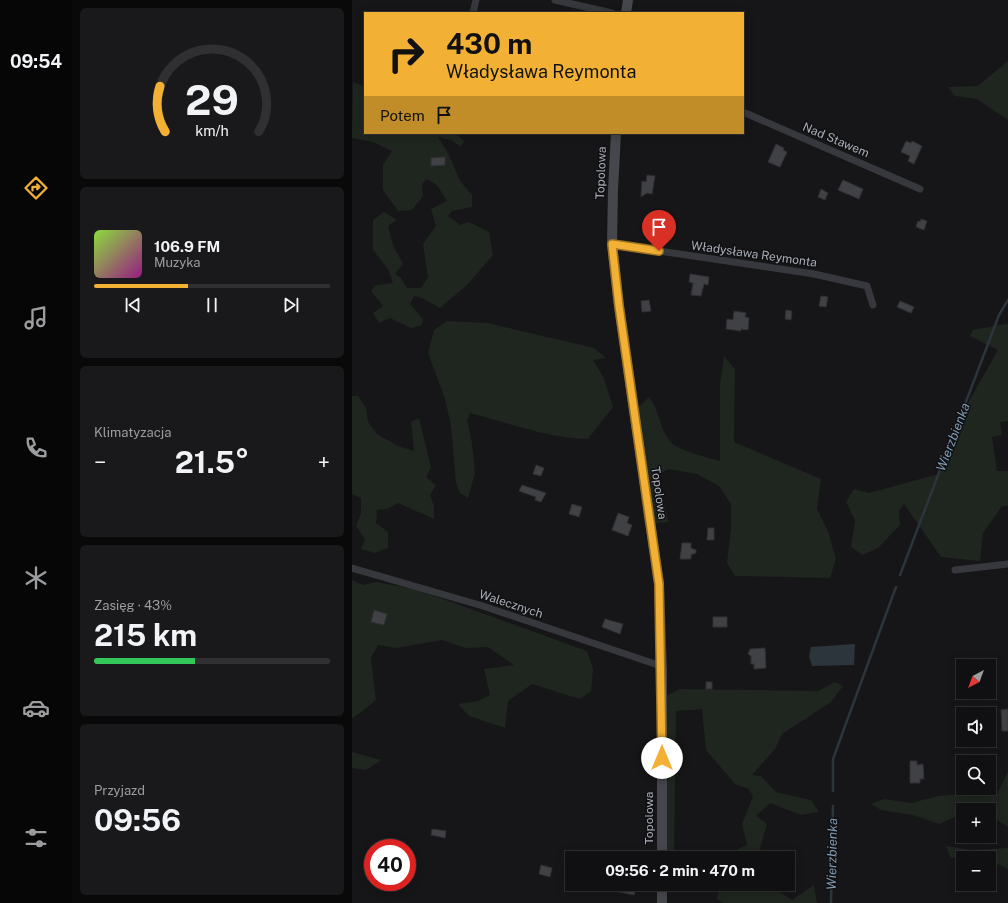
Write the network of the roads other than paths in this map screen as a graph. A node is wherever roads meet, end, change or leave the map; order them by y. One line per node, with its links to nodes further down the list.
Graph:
1 (476, 0): 4 (street)
2 (555, 0): 5 (street)
3 (628, 0): 6 (street)
4 (473, 12)
5 (608, 12)
6 (626, 12)
7 (744, 112): 9 (street, Nad Stawem)
8 (616, 134): 10 (street, Topolowa)
9 (920, 189)
10 (612, 244): 11 (street, Władysława Reymonta); 15 (street, Topolowa)
11 (873, 305)
12 (1008, 564): 14 (street)
13 (352, 568): 15 (street, Walecznych)
14 (955, 570)
15 (661, 666): 16 (street, Topolowa)
16 (662, 851)
17 (662, 891): 18 (street)
18 (662, 903)

